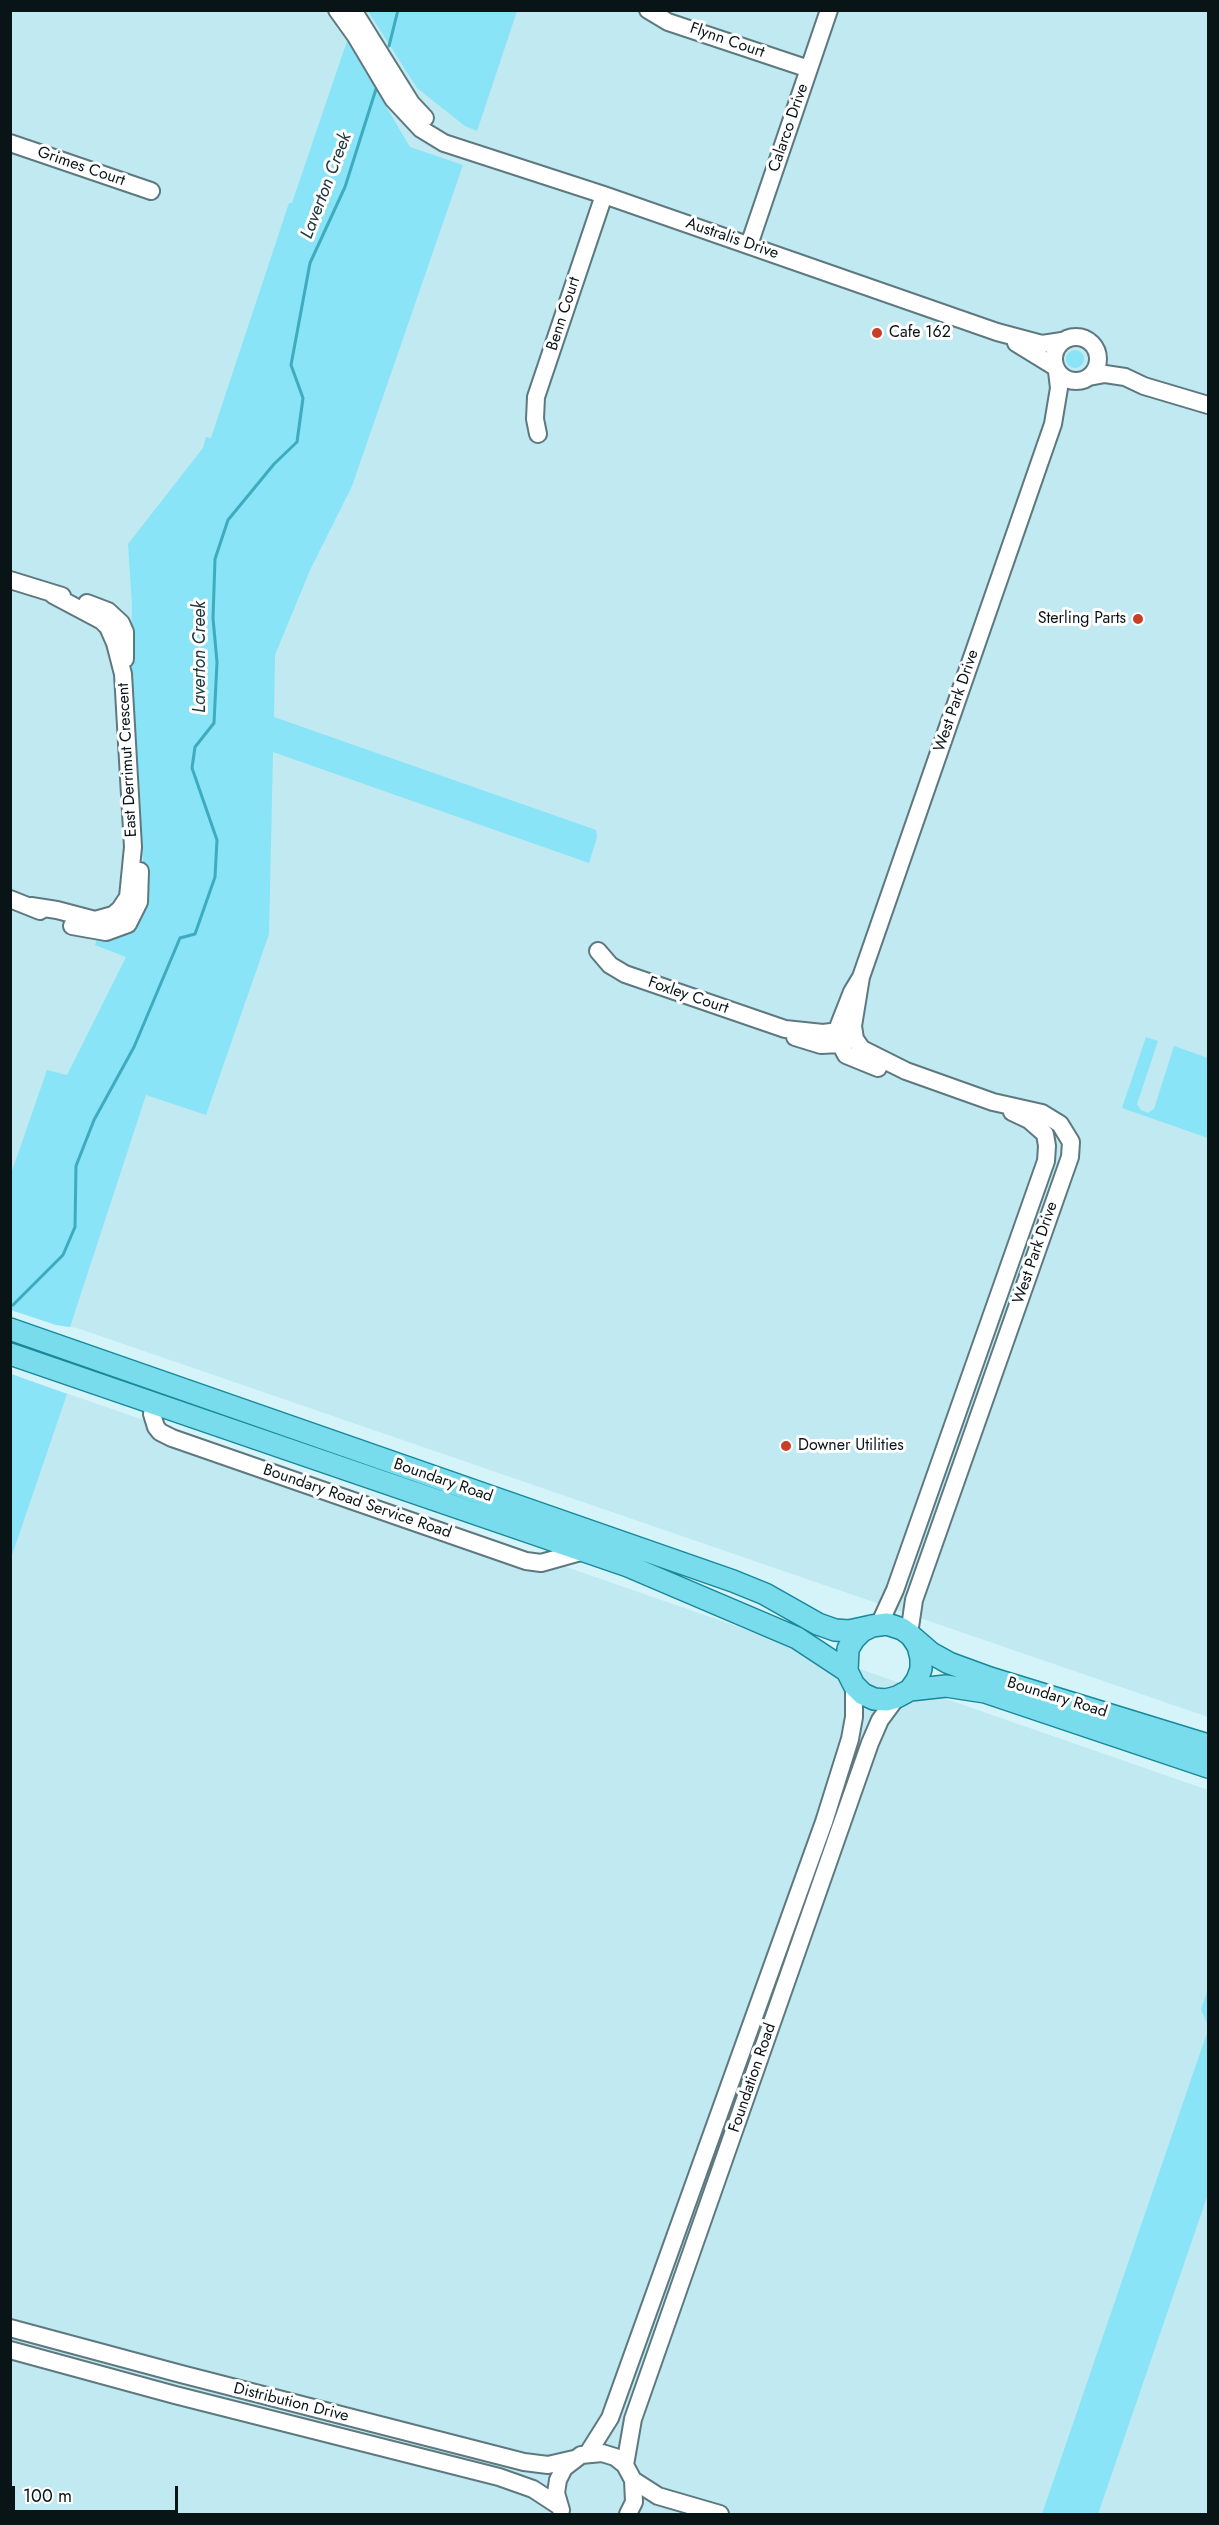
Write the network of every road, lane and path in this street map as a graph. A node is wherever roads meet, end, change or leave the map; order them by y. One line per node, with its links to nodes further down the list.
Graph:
1 (337, 10): 7 (street, Australis Drive)
2 (352, 10): 7 (street, Australis Drive)
3 (648, 10): 5 (street, Flynn Court)
4 (829, 10): 5 (street, Calarco Drive)
5 (809, 69): 10 (street, Calarco Drive)
6 (10, 143): 8 (street, Grimes Court)
7 (467, 149): 9 (street, Australis Drive)
8 (151, 191)
9 (604, 195): 10 (street, Australis Drive); 19 (street, Benn Court)
10 (749, 245): 11 (street, Australis Drive)
11 (997, 332): 12 (street, Australis Drive); 14 (street, Australis Drive)
12 (1062, 341): 13 (street); 14 (street)
13 (1096, 351): 15 (street); 16 (street)
14 (1056, 369): 15 (street); 18 (street, West Park Drive)
15 (1088, 377): 16 (street); 18 (street, West Park Drive)
16 (1168, 392): 17 (street)
17 (1209, 405)
18 (1053, 424): 23 (street, West Park Drive)
19 (538, 435)
20 (10, 580): 21 (street, East Derrimut Crescent)
21 (10, 899)
22 (598, 951): 23 (street, Foxley Court)
23 (844, 1036): 24 (street)
24 (993, 1102): 25 (street); 26 (street)
25 (1065, 1129): 26 (street); 31 (street, West Park Drive)
26 (1045, 1134): 29 (street, West Park Drive)
27 (10, 1329): 30 (main road, Boundary Road)
28 (10, 1354): 32 (main road, Boundary Road)
29 (969, 1378): 31 (street); 34 (street, West Park Drive)
30 (162, 1382): 32 (main road); 34 (main road, Boundary Road)
31 (990, 1385): 35 (street, West Park Drive)
32 (154, 1404): 33 (main road, Boundary Road); 33 (street, Boundary Road Service Road)
33 (584, 1551): 36 (main road, Boundary Road)
34 (876, 1625): 35 (main road); 36 (main road)
35 (910, 1635): 37 (main road); 38 (main road, Boundary Road)
36 (850, 1678): 37 (main road); 40 (street, Foundation Road)
37 (904, 1693): 39 (main road, Boundary Road); 41 (street, Foundation Road)
38 (1209, 1745)
39 (1209, 1767)
40 (824, 1822): 41 (street); 46 (street, Foundation Road)
41 (841, 1827): 47 (street, Foundation Road)
42 (10, 2328): 44 (street, Distribution Drive)
43 (10, 2350): 45 (street, Distribution Drive)
44 (181, 2374): 45 (street); 46 (street, Distribution Drive)
45 (174, 2395): 48 (street, Distribution Drive)
46 (581, 2456): 47 (street); 48 (street, Foundation Road)
47 (629, 2473): 49 (street, Foundation Road); 50 (street)
48 (562, 2510)
49 (628, 2514)
50 (720, 2514)

